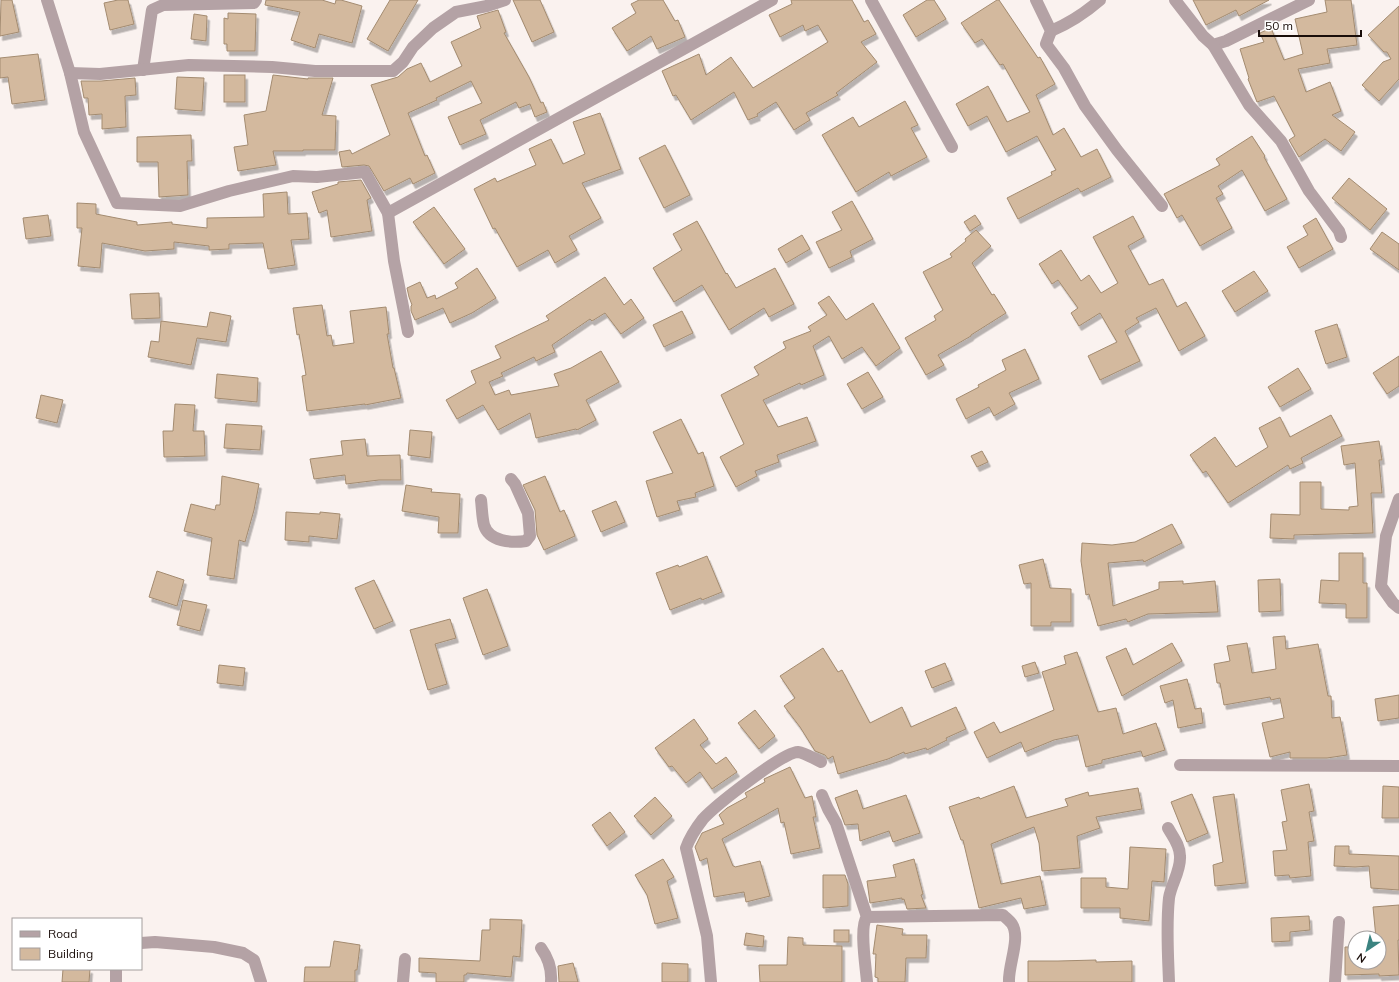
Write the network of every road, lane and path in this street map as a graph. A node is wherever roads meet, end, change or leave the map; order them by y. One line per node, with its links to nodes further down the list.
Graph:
1 (47, 0): 13 (street)
2 (256, 0): 12 (street)
3 (505, 0): 12 (street)
4 (772, 0): 16 (street)
5 (871, 0): 14 (street)
6 (1036, 0): 10 (street)
7 (1100, 0): 10 (street)
8 (1175, 0): 11 (street)
9 (1309, 0): 11 (street)
10 (1051, 31): 15 (street)
11 (1213, 45): 17 (street)
12 (143, 70): 13 (street)
13 (70, 73): 16 (street)
14 (952, 147)
15 (1162, 206)
16 (388, 213): 18 (street)
17 (1341, 237)
18 (408, 332)
19 (511, 479): 21 (street)
20 (1399, 499): 22 (street)
21 (481, 500)
22 (1396, 521): 23 (street)
23 (1399, 608)
24 (821, 762): 39 (street)
25 (1180, 765): 26 (street)
26 (1399, 766)
27 (822, 795): 29 (street)
28 (1168, 828): 42 (street)
29 (867, 917): 40 (street); 41 (street)
30 (1339, 922): 43 (street)
31 (142, 943): 36 (street)
32 (542, 948): 38 (street)
33 (405, 959): 37 (street)
34 (116, 970): 35 (street)
35 (116, 982)
36 (261, 982)
37 (402, 982)
38 (551, 982)
39 (711, 982)
40 (867, 982)
41 (1009, 982)
42 (1169, 982)
43 (1335, 982)

